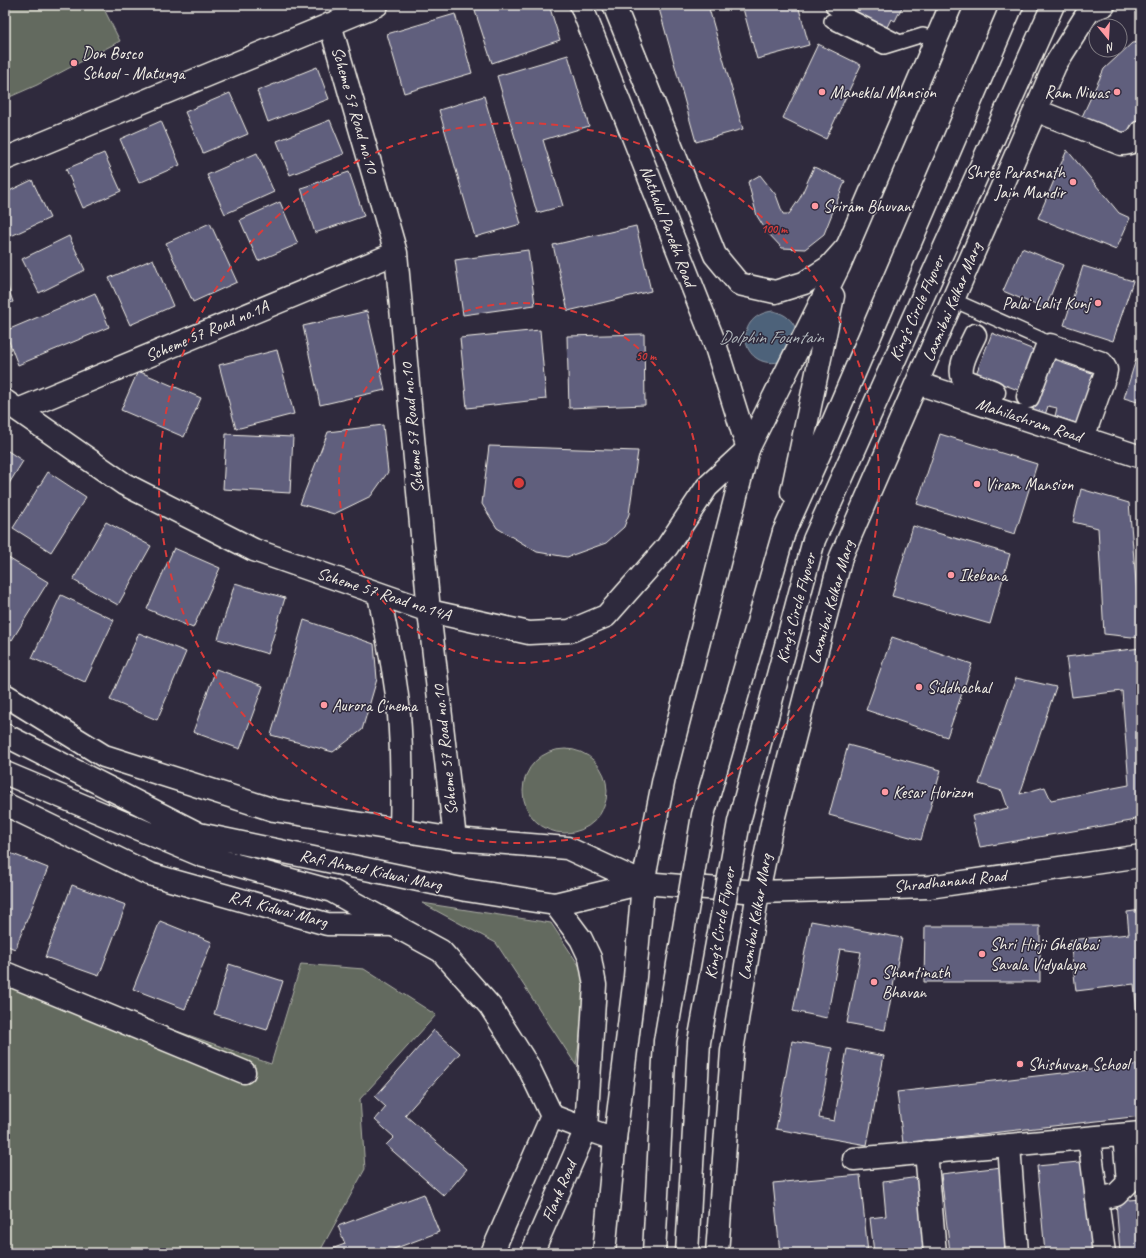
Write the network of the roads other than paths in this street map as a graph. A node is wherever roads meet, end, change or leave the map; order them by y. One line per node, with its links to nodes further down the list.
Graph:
1 (377, 5): 9 (main road)
2 (581, 5): 25 (main road, Nathalal Parekh Road)
3 (614, 5): 15 (main road, Nathalal Parekh Road)
4 (950, 5): 10 (main road)
5 (1012, 5): 27 (main road, King's Circle Flyover)
6 (1053, 5): 56 (main road, King's Circle Flyover, bridge)
7 (1104, 5): 11 (main road, Laxmibai Kelkar Marg)
8 (832, 14): 10 (lane)
9 (330, 24): 13 (main road); 14 (main road, Scheme 57 Road no.10)
10 (936, 40): 15 (main road)
11 (1035, 110): 12 (main road); 16 (main road, Laxmibai Kelkar Marg)
12 (1141, 132)
13 (5, 158)
14 (396, 253): 23 (main road, Scheme 57 Road no.1A); 29 (main road, Scheme 57 Road no.10)
15 (843, 256): 25 (main road); 27 (main road)
16 (953, 300): 18 (lane); 20 (main road, Laxmibai Kelkar Marg)
17 (975, 335): 19 (main road)
18 (1041, 339)
19 (962, 378): 20 (main road); 21 (main road)
20 (917, 383): 24 (main road, Mahilashram Road); 38 (main road, Laxmibai Kelkar Marg)
21 (994, 392)
22 (1028, 397): 24 (main road)
23 (11, 406): 28 (main road, Scheme 57 Road no.14A)
24 (1084, 435): 26 (main road, Mahilashram Road)
25 (748, 449): 29 (main road, Scheme 57 Road no.14A); 37 (main road)
26 (1141, 457)
27 (784, 532): 55 (main road, King's Circle Flyover, bridge)
28 (379, 594): 29 (main road, Scheme 57 Road no.14A); 34 (main road)
29 (429, 611): 35 (main road, Scheme 57 Road no.10)
30 (5, 695): 34 (main road)
31 (5, 735): 39 (main road, Rafi Ahmed Kidwai Marg)
32 (5, 773): 40 (main road)
33 (5, 804): 40 (main road, R.A. Kidwai Marg)
34 (401, 831): 35 (main road)
35 (455, 839): 37 (main road)
36 (1141, 856): 38 (main road, Shradhanand Road)
37 (643, 883): 38 (main road, Rafi Ahmed Kidwai Marg); 39 (main road, Rafi Ahmed Kidwai Marg); 46 (main road)
38 (758, 892): 57 (main road, Laxmibai Kelkar Marg)
39 (555, 904): 44 (main road, Flank Road)
40 (395, 925): 43 (main road, R.A. Kidwai Marg)
41 (5, 973): 42 (main road)
42 (244, 1072)
43 (552, 1116): 44 (main road); 52 (main road)
44 (586, 1129): 46 (main road); 53 (main road, Flank Road)
45 (1132, 1134): 47 (main road); 51 (main road)
46 (614, 1138): 54 (main road)
47 (1089, 1138): 48 (main road); 51 (main road)
48 (1009, 1145): 49 (main road); 59 (main road)
49 (926, 1152): 50 (main road); 58 (main road)
50 (854, 1159)
51 (1098, 1199): 60 (main road)
52 (492, 1253)
53 (532, 1253)
54 (604, 1253)
55 (654, 1253)
56 (687, 1253)
57 (717, 1253)
58 (935, 1253)
59 (1017, 1253)
60 (1104, 1253)

